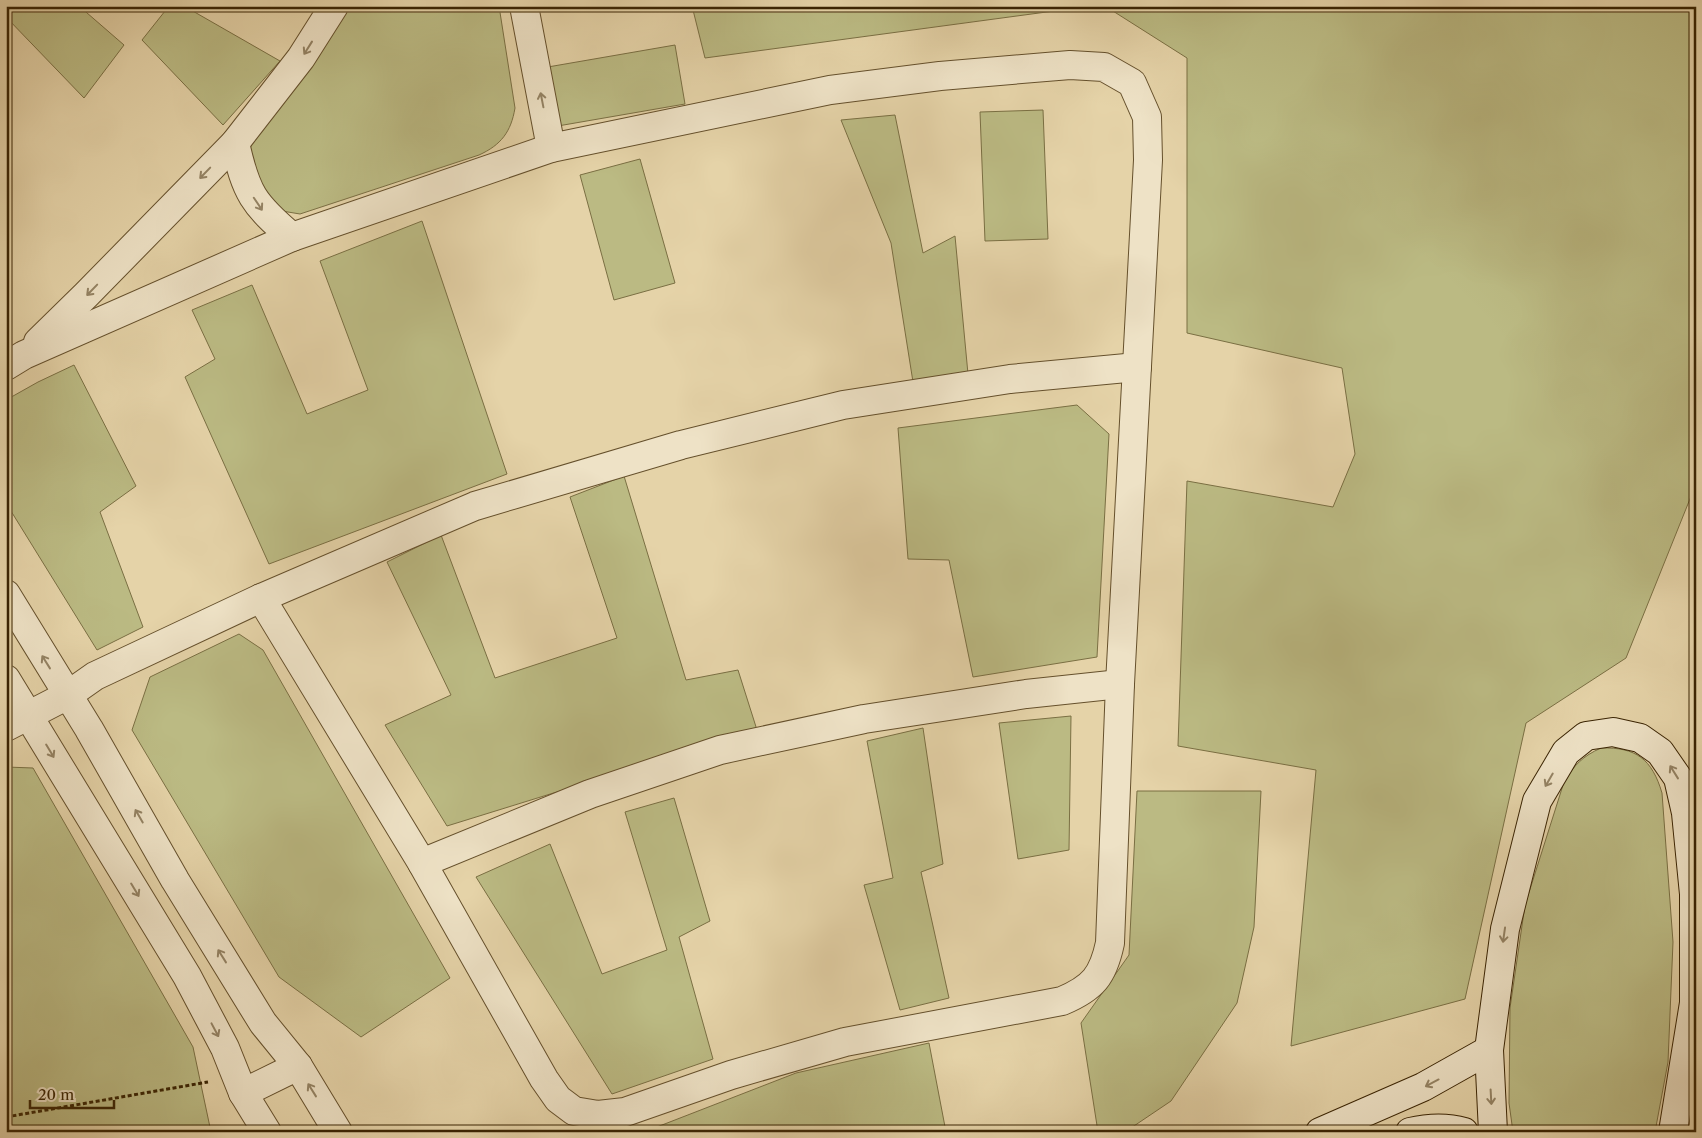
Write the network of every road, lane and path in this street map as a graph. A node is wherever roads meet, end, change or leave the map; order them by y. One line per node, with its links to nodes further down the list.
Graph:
1 (334, 6): 3 (street, one-way to 3)
2 (524, 6): 4 (street, one-way to 2)
3 (235, 143): 5 (street, one-way to 5); 6 (street, one-way to 6)
4 (551, 148): 5 (street); 7 (street)
5 (292, 237): 6 (street)
6 (15, 360)
7 (1137, 367): 9 (street); 11 (street)
8 (6, 594): 12 (street, one-way to 8)
9 (261, 598): 12 (street); 14 (street)
10 (6, 679): 13 (street)
11 (1120, 684): 14 (street); 14 (street)
12 (68, 695): 13 (street); 16 (street, one-way to 12)
13 (18, 721): 17 (street, one-way to 17)
14 (422, 863)
15 (1489, 1050): 21 (street, one-way to 21); 24 (street, one-way to 24); 25 (street, one-way to 15)
16 (298, 1066): 17 (street); 20 (street, one-way to 16)
17 (240, 1085): 18 (path); 19 (street)
18 (6, 1117)
19 (267, 1132)
20 (338, 1132)
21 (1320, 1132)
22 (1410, 1132): 23 (street)
23 (1464, 1132)
24 (1493, 1132)
25 (1673, 1132)

